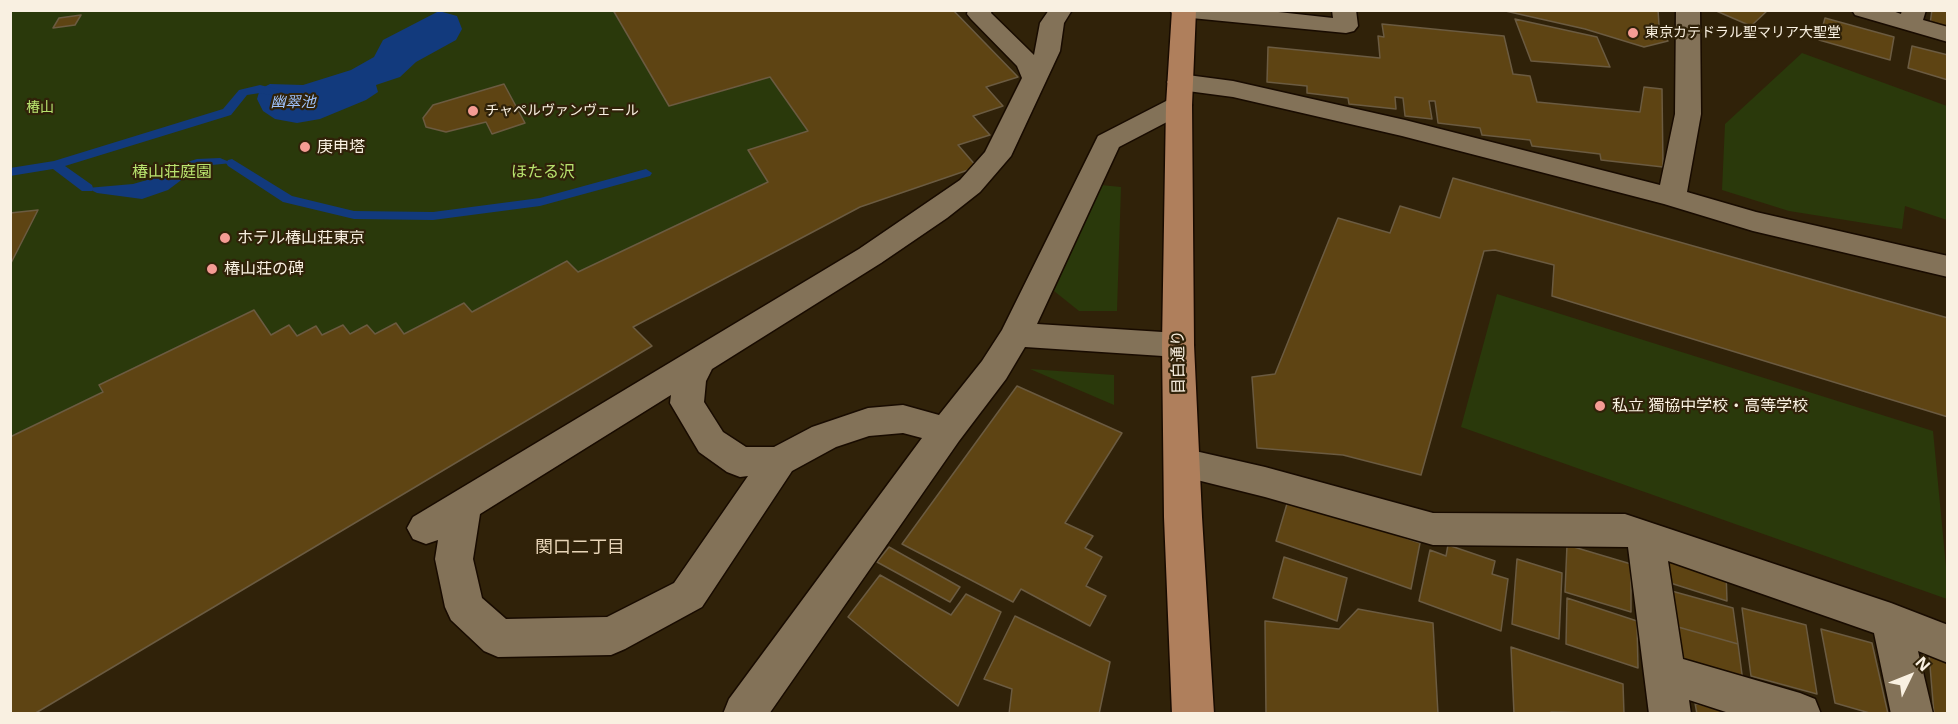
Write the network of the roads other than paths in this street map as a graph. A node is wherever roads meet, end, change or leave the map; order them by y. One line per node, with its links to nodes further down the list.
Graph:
1 (980, 10): 9 (street)
2 (1061, 10): 9 (street)
3 (1344, 10): 6 (street)
4 (1688, 10): 11 (street)
5 (1863, 10): 7 (street)
6 (1183, 11): 10 (main road, 目白通り)
7 (1912, 17): 8 (street)
8 (1947, 35)
9 (1035, 78): 15 (street)
10 (1180, 94): 11 (street); 13 (street); 14 (main road, 目白通り)
11 (1672, 196): 12 (street)
12 (1947, 267)
13 (1016, 335): 14 (street); 16 (street)
14 (1178, 345): 18 (main road, 目白通り)
15 (700, 361): 17 (street); 19 (street)
16 (947, 431): 17 (street); 25 (street)
17 (778, 461): 19 (street)
18 (1182, 463): 21 (street); 26 (main road, 目白通り)
19 (463, 506): 20 (street)
20 (426, 528)
21 (1646, 538): 22 (street); 24 (street)
22 (1891, 621): 23 (street); 29 (street)
23 (1947, 644)
24 (1665, 673): 27 (street); 28 (street)
25 (744, 714)
26 (1193, 714)
27 (1670, 714)
28 (1800, 714)
29 (1912, 714)

